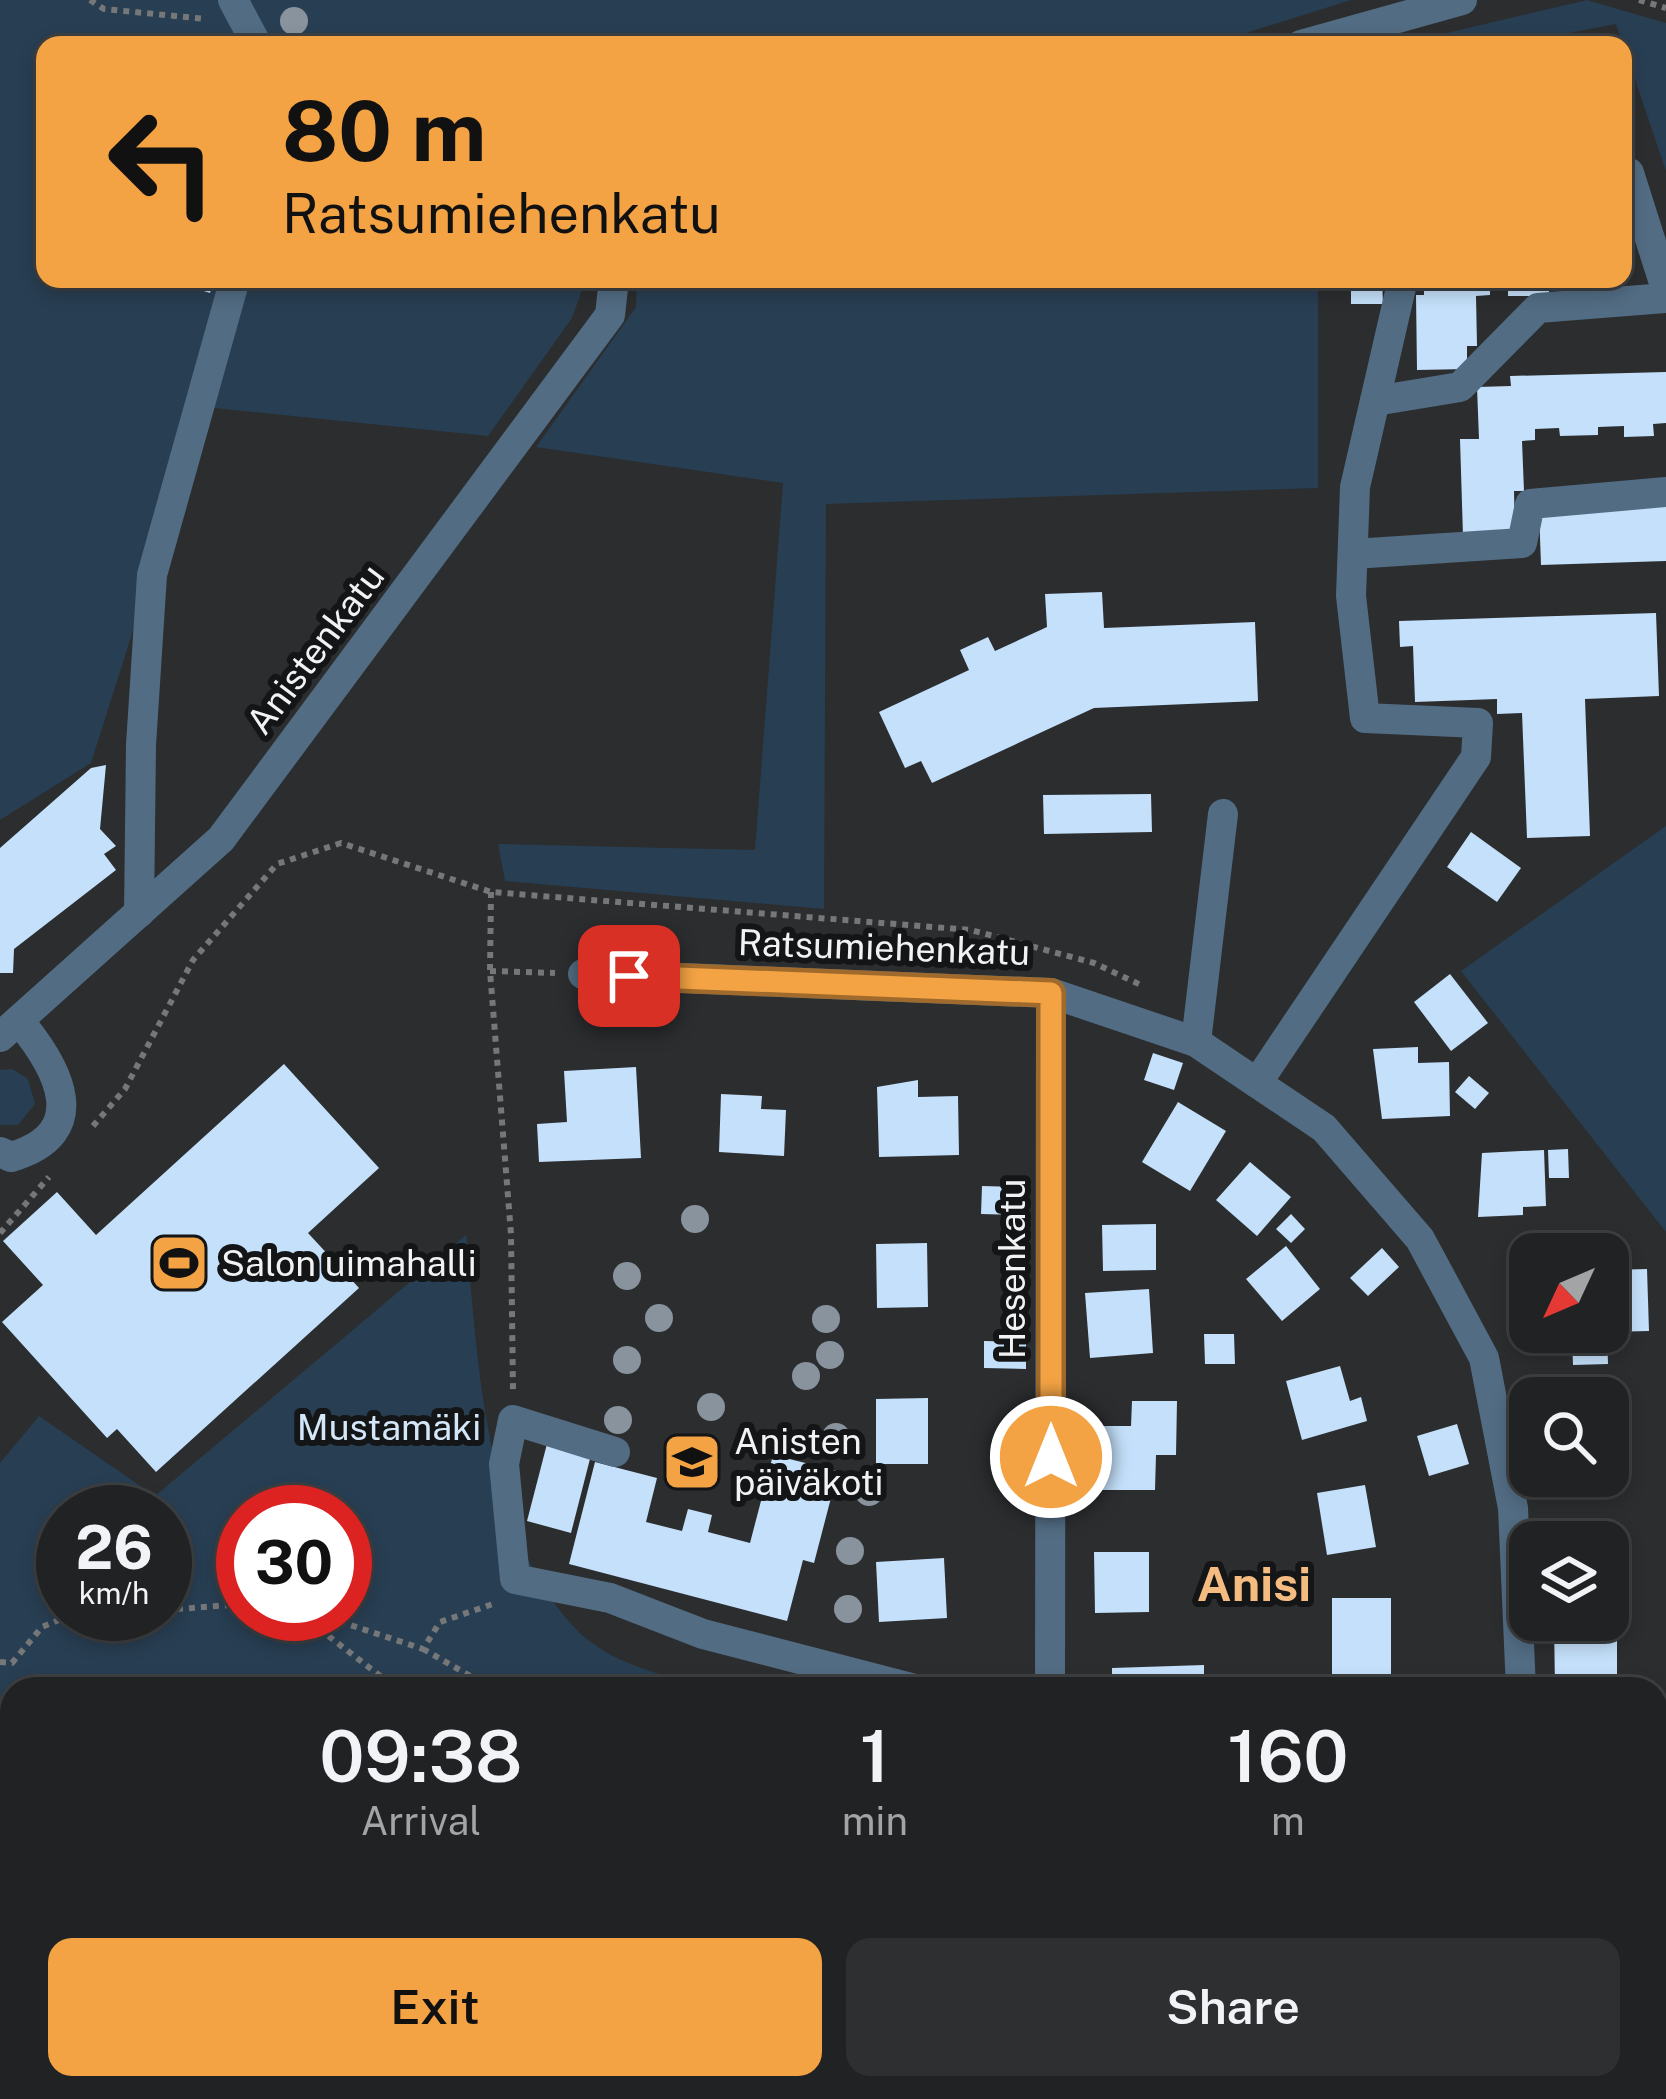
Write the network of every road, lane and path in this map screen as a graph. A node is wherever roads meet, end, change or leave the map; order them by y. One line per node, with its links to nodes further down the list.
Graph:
1 (90, 0): 6 (path)
2 (233, 0): 7 (street)
3 (1462, 0): 8 (street)
4 (1639, 0): 5 (path)
5 (1666, 8)
6 (248, 36)
7 (252, 36)
8 (1332, 36)
9 (1632, 183): 13 (street)
10 (232, 288): 19 (street)
11 (613, 288): 19 (street, Anistenkatu)
12 (1401, 288): 14 (street)
13 (1666, 293): 14 (street)
14 (1375, 401): 16 (street)
15 (1666, 492): 16 (street)
16 (1353, 554): 26 (street)
17 (1223, 814): 25 (street)
18 (491, 892): 20 (path); 21 (path); 27 (path)
19 (139, 913): 24 (street, Anistenkatu)
20 (1070, 958)
21 (490, 971): 22 (path); 31 (path)
22 (583, 974): 23 (street, Ratsumiehenkatu)
23 (1051, 993): 25 (street, Ratsumiehenkatu); 42 (street, Hesenkatu)
24 (10, 1029): 28 (street, Anistenkatu)
25 (1196, 1042): 26 (street, Ratsumiehenkatu)
26 (1257, 1083): 43 (street, Ratsumiehenkatu)
27 (78, 1143)
28 (0, 1152)
29 (62, 1161): 30 (path)
30 (0, 1234)
31 (513, 1420): 32 (street); 33 (street)
32 (615, 1452)
33 (515, 1579): 37 (path); 41 (street)
34 (372, 1632): 37 (path)
35 (36, 1634): 38 (path)
36 (335, 1641): 39 (path)
37 (423, 1649): 40 (path)
38 (0, 1662)
39 (381, 1677)
40 (472, 1677)
41 (869, 1677)
42 (1051, 1677)
43 (1520, 1677)

